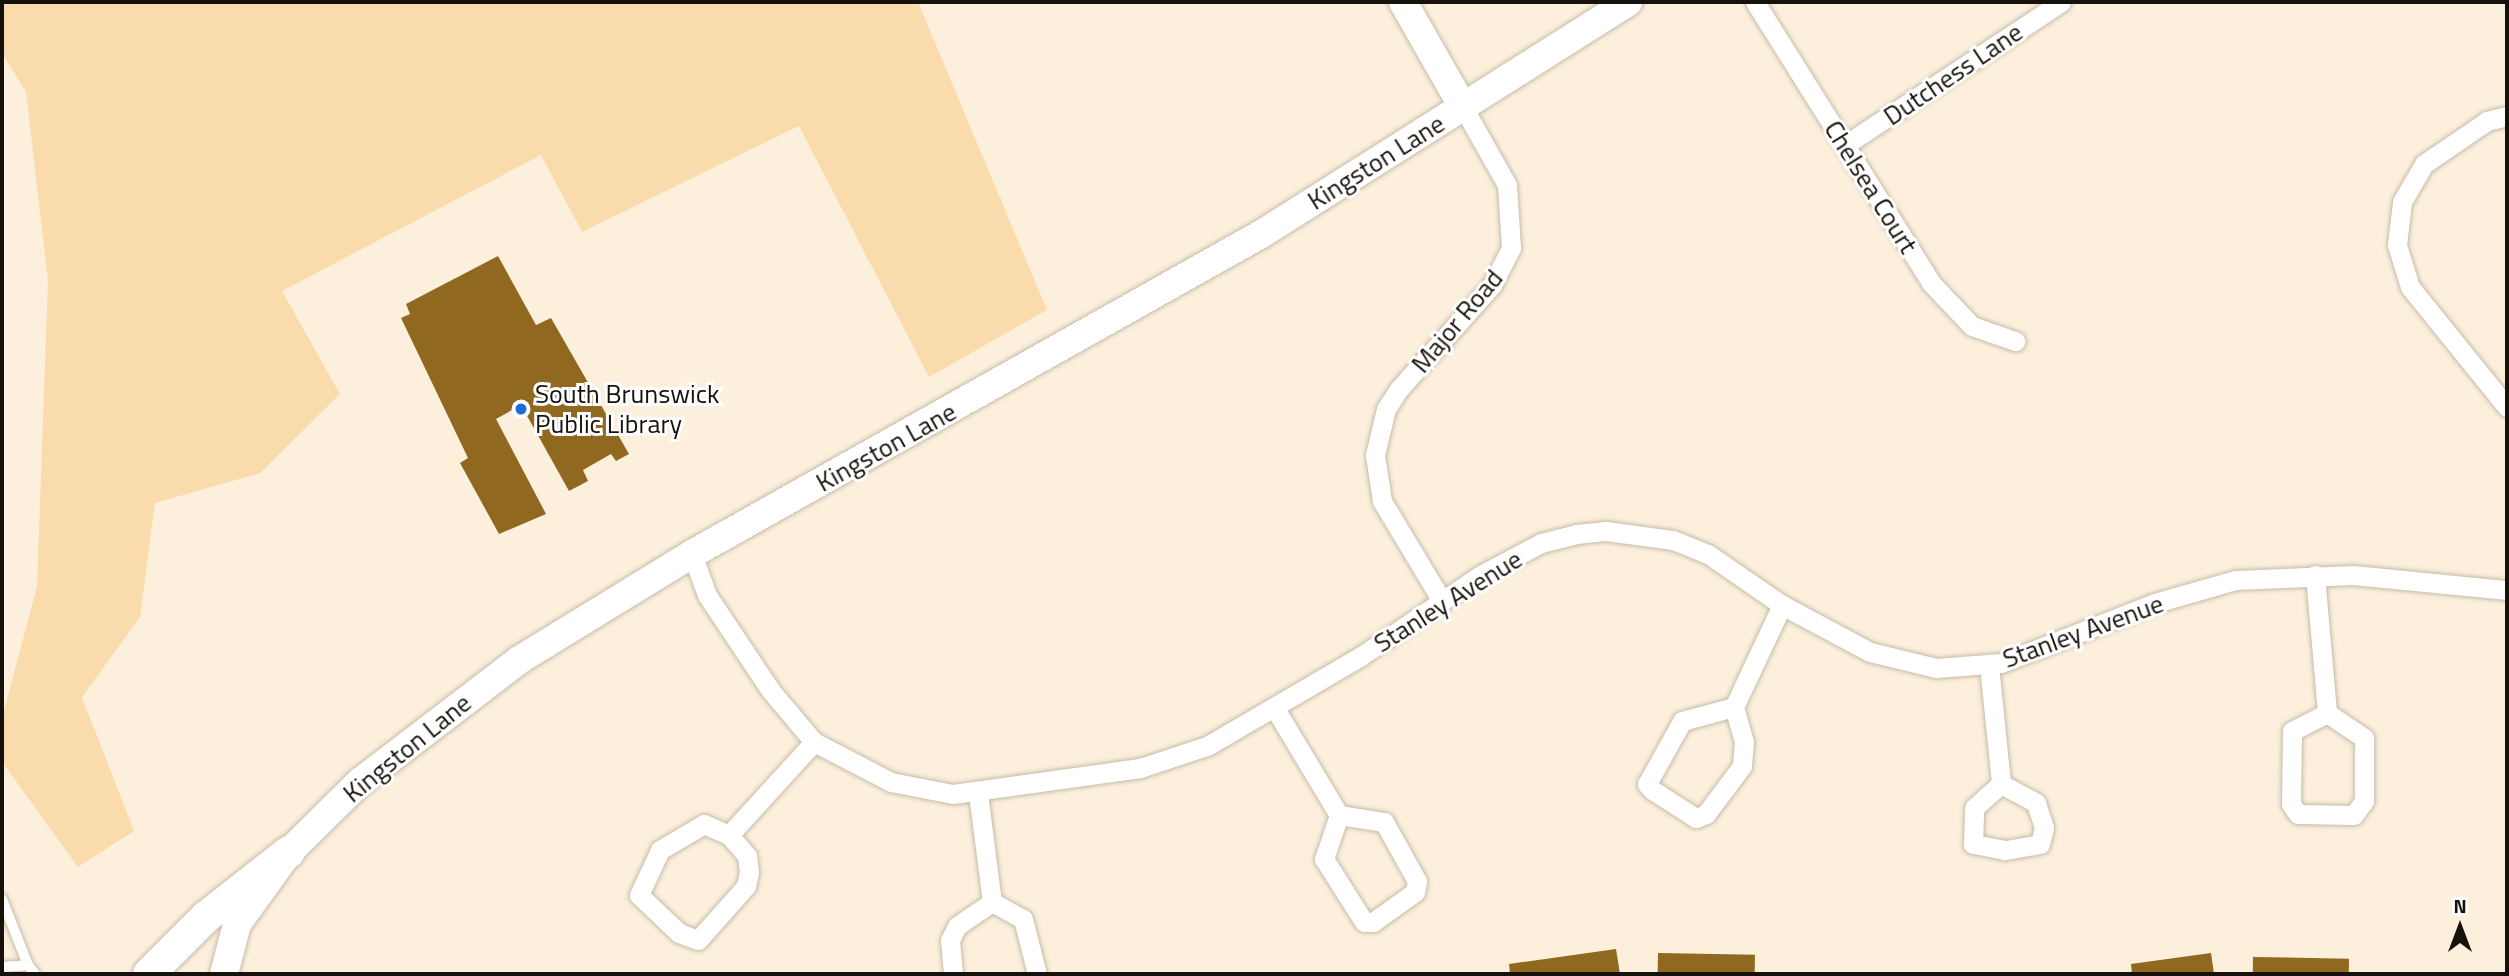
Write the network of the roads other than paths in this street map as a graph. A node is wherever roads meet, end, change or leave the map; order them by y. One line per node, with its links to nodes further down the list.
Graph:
1 (1404, 2): 5 (street, Major Road)
2 (1628, 2): 5 (street, Kingston Lane)
3 (1755, 2): 7 (street, Chelsea Court)
4 (2061, 2): 7 (street, Dutchess Lane)
5 (1463, 107): 10 (street, Kingston Lane); 13 (street, Major Road)
6 (2507, 116): 9 (street)
7 (1845, 145): 8 (street, Chelsea Court)
8 (2015, 341)
9 (2507, 407)
10 (692, 554): 19 (street, Stanley Avenue); 24 (street, Kingston Lane)
11 (2315, 575): 12 (street, Stanley Avenue); 15 (street, Stanley Avenue); 18 (street)
12 (2507, 590)
13 (1442, 601): 14 (street, Stanley Avenue); 16 (street, Stanley Avenue)
14 (1782, 605): 15 (street, Stanley Avenue); 17 (street)
15 (1989, 665): 20 (street)
16 (1274, 707): 21 (street, Stanley Avenue); 22 (street)
17 (1734, 707): 17 (street)
18 (2327, 713): 18 (street)
19 (814, 742): 21 (street, Stanley Avenue); 23 (street)
20 (2001, 784)
21 (978, 793): 25 (street)
22 (1339, 816): 22 (street)
23 (729, 835): 23 (street)
24 (289, 852): 30 (main road); 31 (street, Kingston Lane)
25 (992, 902): 32 (street); 33 (street)
26 (2, 903): 27 (lane)
27 (28, 965): 28 (lane); 29 (lane)
28 (2, 967)
29 (36, 974)
30 (149, 974)
31 (224, 974)
32 (953, 974)
33 (1037, 974)

